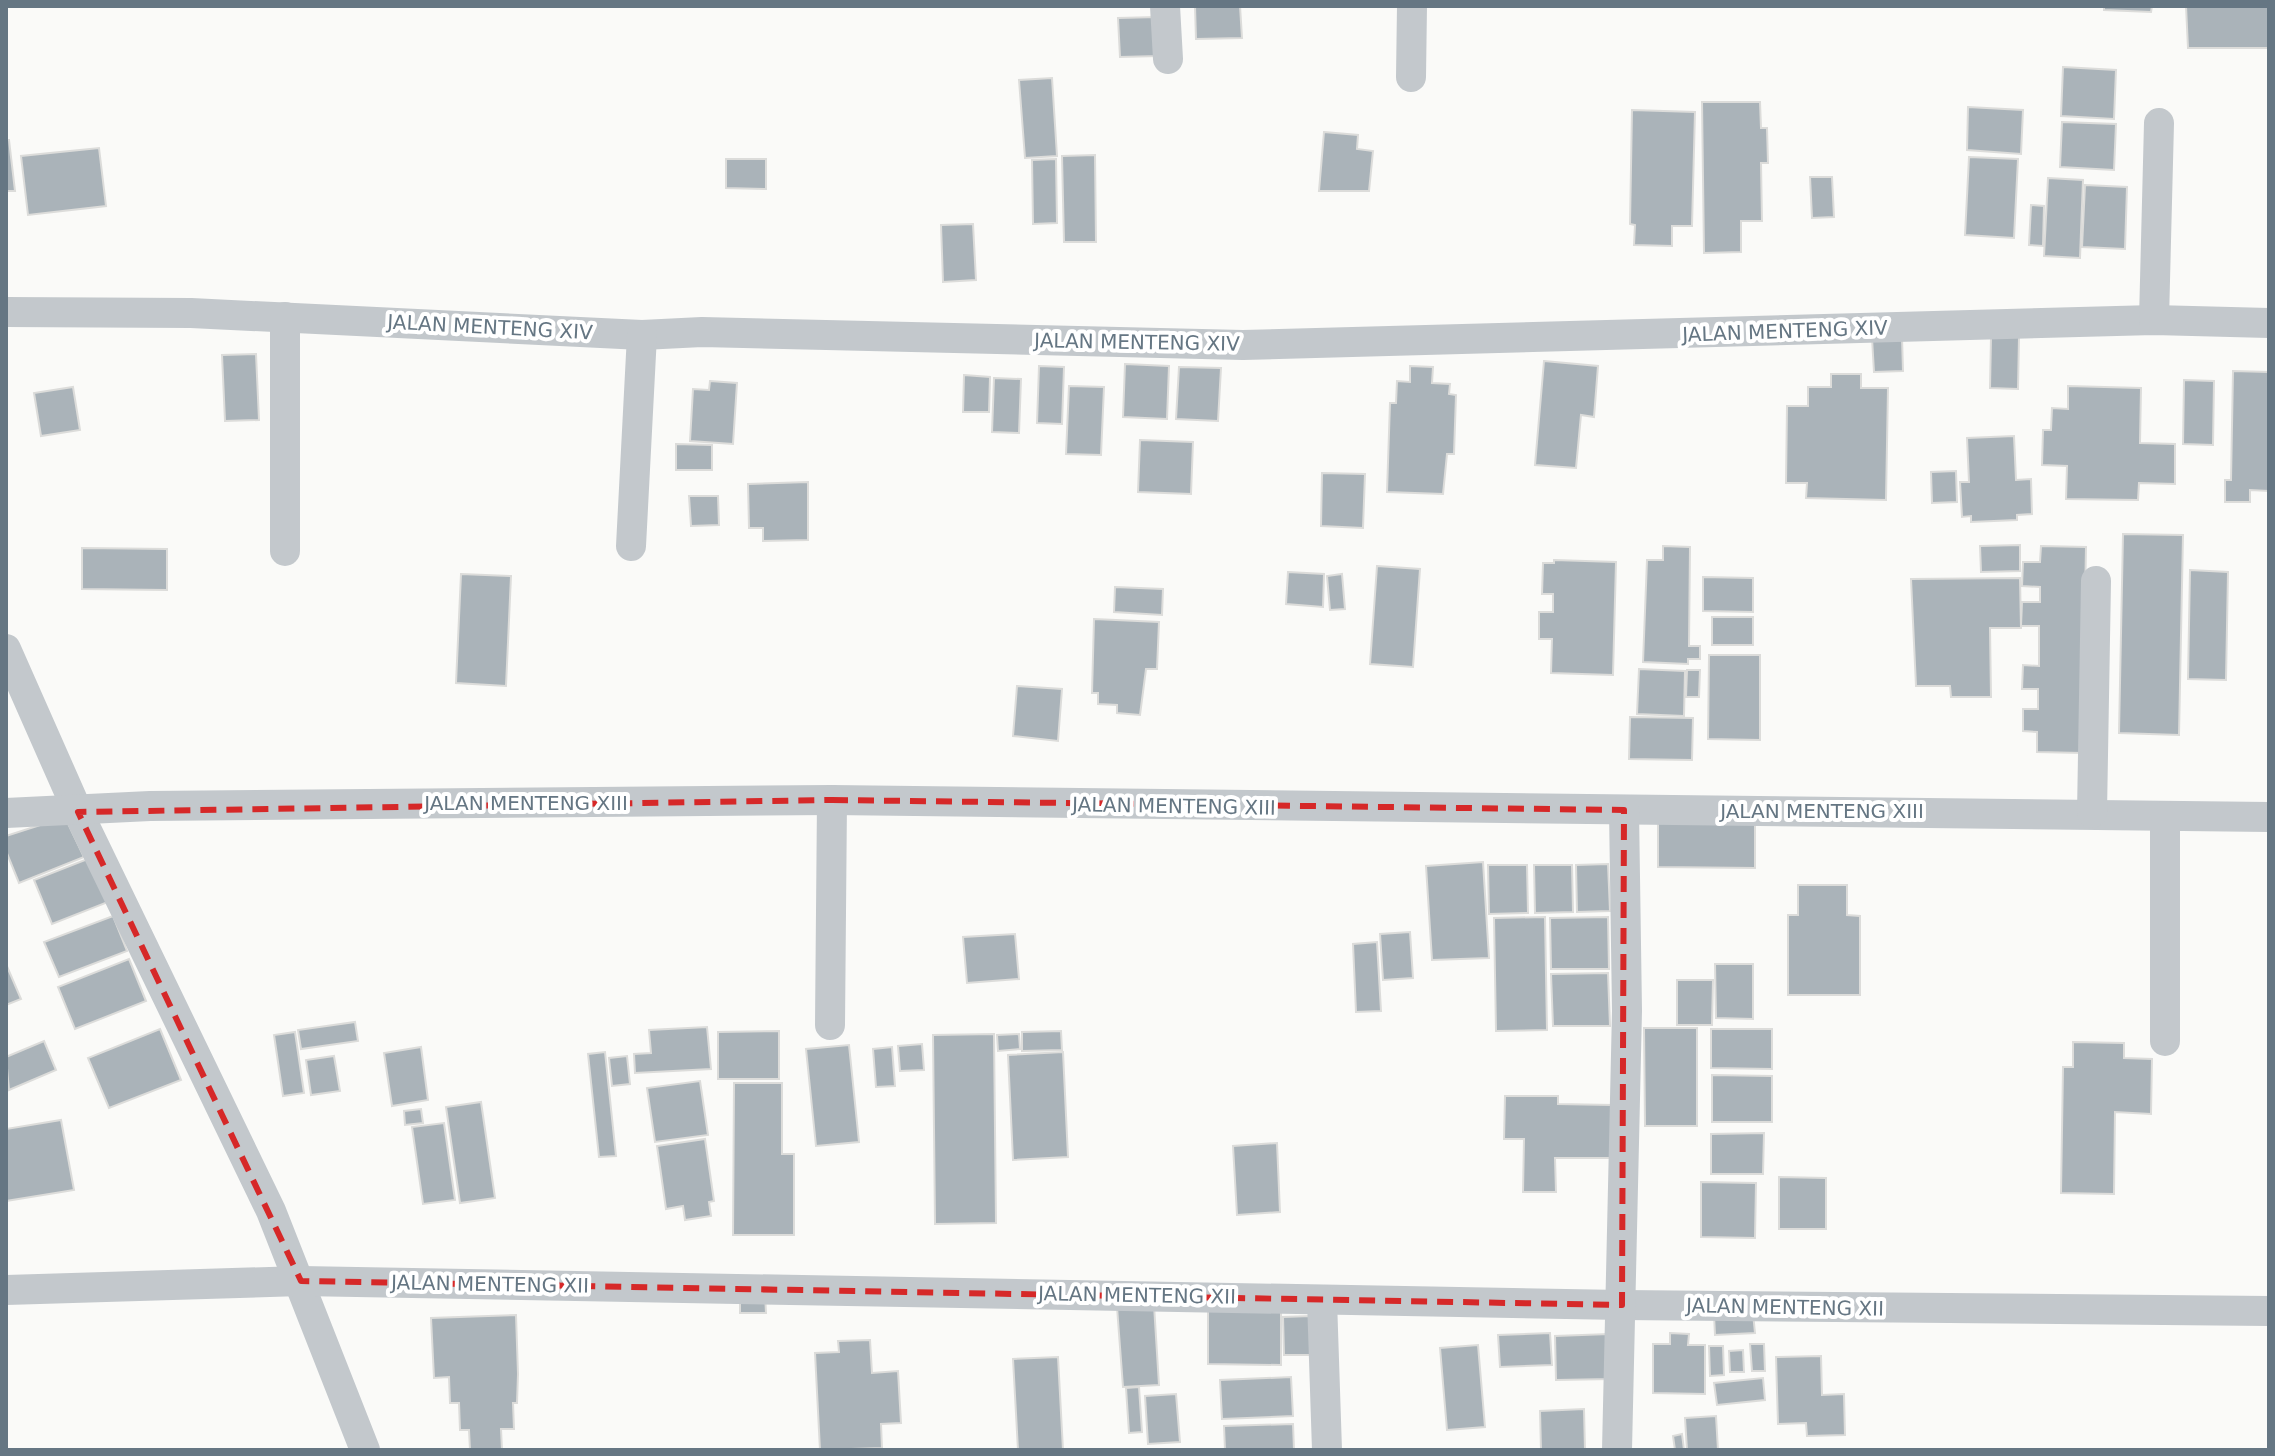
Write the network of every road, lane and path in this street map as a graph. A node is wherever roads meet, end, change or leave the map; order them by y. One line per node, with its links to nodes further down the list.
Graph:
1 (1165, 6): 3 (street)
2 (1412, 6): 4 (street)
3 (1168, 59)
4 (1411, 77)
5 (2159, 123): 8 (street)
6 (6, 312): 7 (street, JALAN MENTENG XIV)
7 (285, 317): 10 (street, JALAN MENTENG XIV); 12 (street)
8 (2154, 320): 9 (street, JALAN MENTENG XIV); 10 (street, JALAN MENTENG XIV)
9 (2269, 323)
10 (642, 335): 11 (street)
11 (631, 546)
12 (285, 551)
13 (2096, 581): 19 (street)
14 (6, 649): 17 (street)
15 (832, 800): 16 (street, JALAN MENTENG XIII); 17 (street, JALAN MENTENG XIII); 22 (street)
16 (1624, 810): 19 (street, JALAN MENTENG XIII); 27 (street)
17 (78, 812): 18 (street, JALAN MENTENG XIII); 24 (street)
18 (6, 813)
19 (2092, 813): 20 (street, JALAN MENTENG XIII)
20 (2165, 816): 21 (street, JALAN MENTENG XIII); 23 (street)
21 (2269, 817)
22 (830, 1025)
23 (2165, 1041)
24 (301, 1281): 25 (street, JALAN MENTENG XII); 26 (street, JALAN MENTENG XII); 29 (street)
25 (6, 1290)
26 (1322, 1300): 27 (street, JALAN MENTENG XII); 30 (street)
27 (1622, 1305): 28 (street, JALAN MENTENG XII); 31 (street)
28 (2269, 1311)
29 (365, 1450)
30 (1327, 1450)
31 (1617, 1450)

